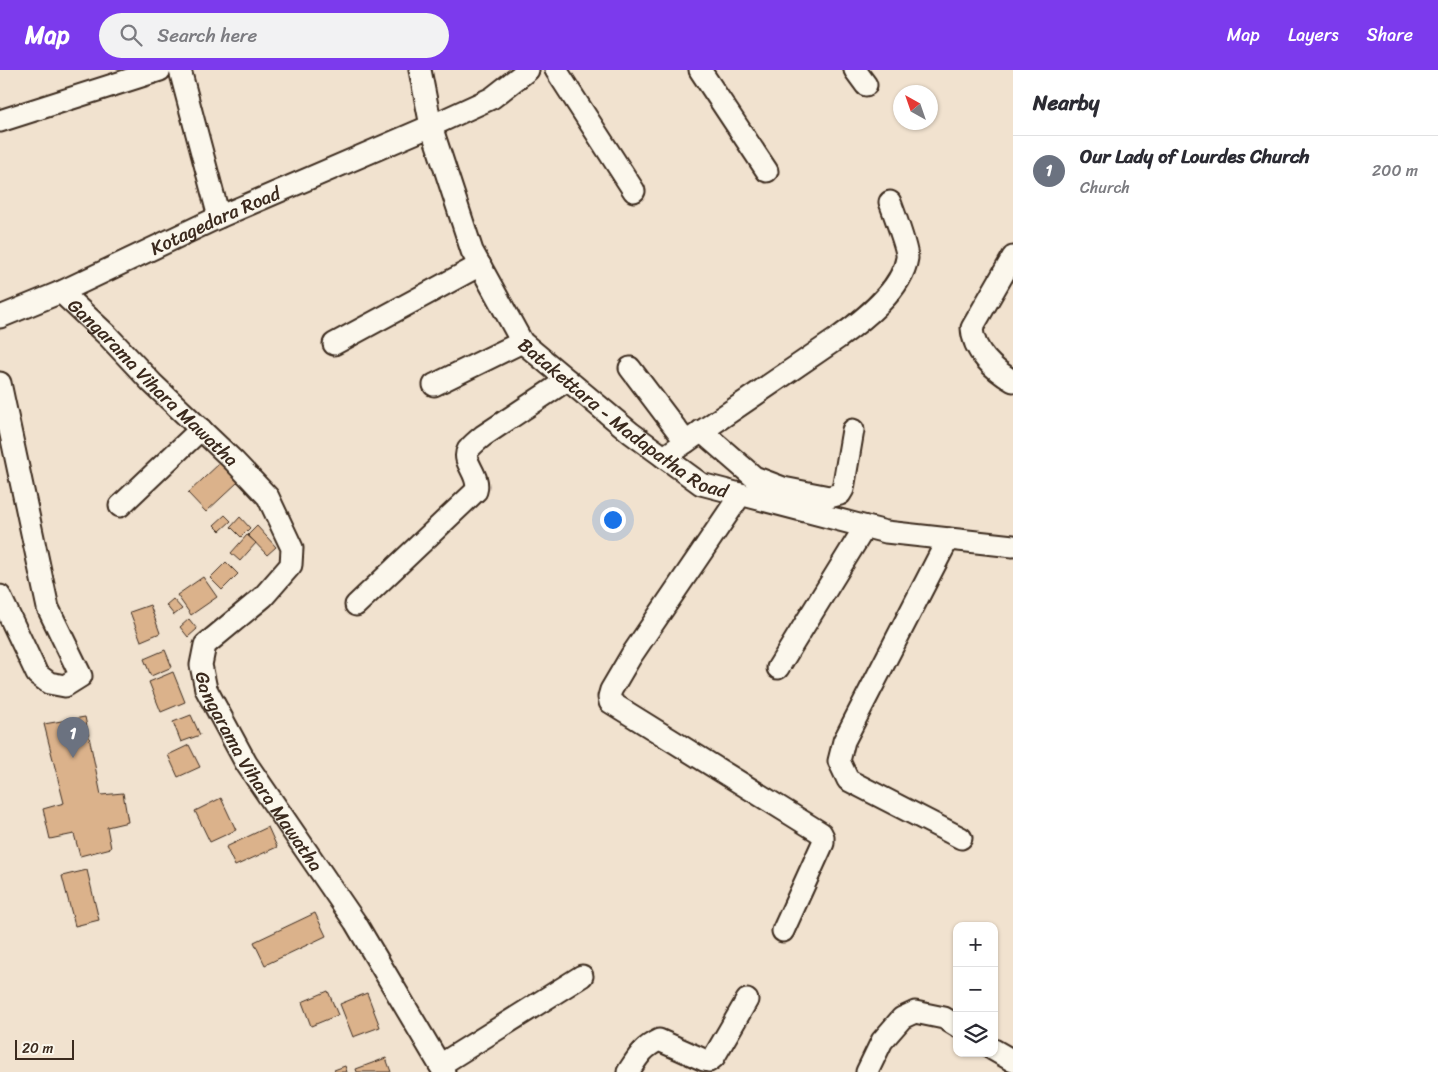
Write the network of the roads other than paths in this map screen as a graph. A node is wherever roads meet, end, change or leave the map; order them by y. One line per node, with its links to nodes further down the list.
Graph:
1 (160, 70): 7 (street)
2 (180, 70): 12 (street)
3 (420, 70): 8 (street, Batakettara - Madapatha Road)
4 (528, 70): 8 (street, Kotagedara Road)
5 (556, 70): 10 (street)
6 (700, 70): 9 (street)
7 (0, 121)
8 (431, 126): 12 (street, Kotagedara Road); 14 (street, Batakettara - Madapatha Road)
9 (767, 171)
10 (634, 191)
11 (890, 202): 26 (street)
12 (220, 217): 15 (street, Kotagedara Road)
13 (1013, 257): 21 (street)
14 (480, 265): 17 (street, Batakettara - Madapatha Road); 18 (street)
15 (61, 292): 16 (street, Kotagedara Road); 24 (street, Gangarama Vihara Mawatha)
16 (0, 316)
17 (522, 342): 20 (street, Batakettara - Madapatha Road); 23 (street)
18 (334, 344)
19 (630, 368): 26 (street)
20 (567, 380): 27 (street, Batakettara - Madapatha Road); 34 (street)
21 (1013, 381)
22 (0, 383): 33 (street)
23 (434, 385)
24 (201, 429): 29 (street); 43 (street, Gangarama Vihara Mawatha)
25 (853, 430): 26 (street)
26 (693, 436): 27 (street)
27 (664, 457): 28 (street, Batakettara - Madapatha Road)
28 (741, 494): 30 (street, Batakettara - Madapatha Road); 37 (street)
29 (120, 506)
30 (865, 527): 31 (street, Batakettara - Madapatha Road); 35 (street)
31 (948, 539): 32 (street, Batakettara - Madapatha Road); 36 (street)
32 (1013, 546)
33 (0, 596)
34 (356, 605)
35 (778, 668)
36 (962, 838)
37 (783, 932)
38 (582, 976): 43 (street)
39 (747, 1000): 44 (street)
40 (953, 1024): 45 (street)
41 (998, 1053): 42 (street)
42 (1013, 1062)
43 (442, 1068)
44 (628, 1072)
45 (867, 1072)

